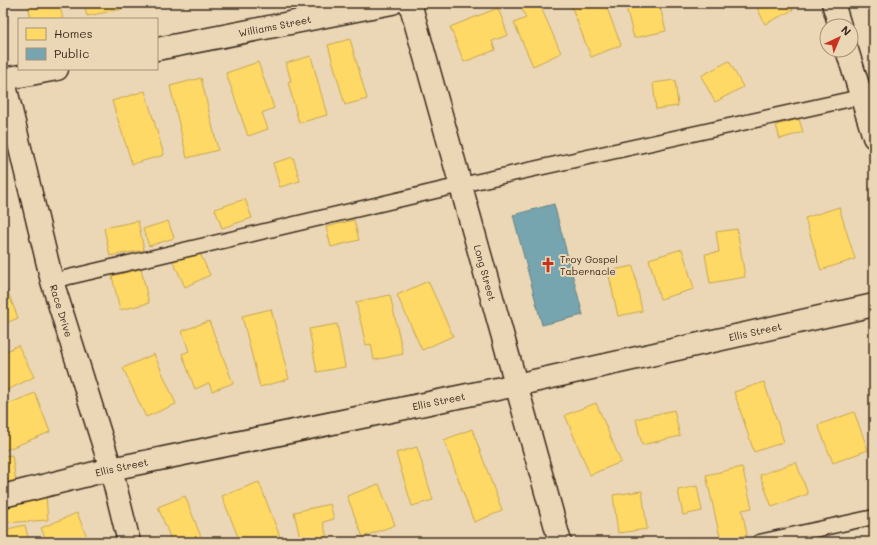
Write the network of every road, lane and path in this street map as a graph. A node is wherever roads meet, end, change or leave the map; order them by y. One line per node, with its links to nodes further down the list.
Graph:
1 (392, 3): 5 (street, Williams Street)
2 (410, 3): 11 (street, Long Street)
3 (833, 3): 4 (street)
4 (838, 18)
5 (158, 49)
6 (851, 58): 9 (street)
7 (52, 70): 8 (street)
8 (3, 79): 12 (street, Race Drive)
9 (868, 95): 10 (street); 11 (lane)
10 (874, 137)
11 (461, 185): 12 (lane); 14 (street, Long Street)
12 (52, 281): 15 (street, Race Drive)
13 (874, 305): 14 (street, Ellis Street)
14 (516, 385): 15 (street, Ellis Street); 19 (street, Long Street)
15 (112, 469): 16 (street, Ellis Street); 18 (street, Race Drive)
16 (3, 496)
17 (874, 517): 20 (lane)
18 (129, 542)
19 (560, 542)
20 (759, 542)

